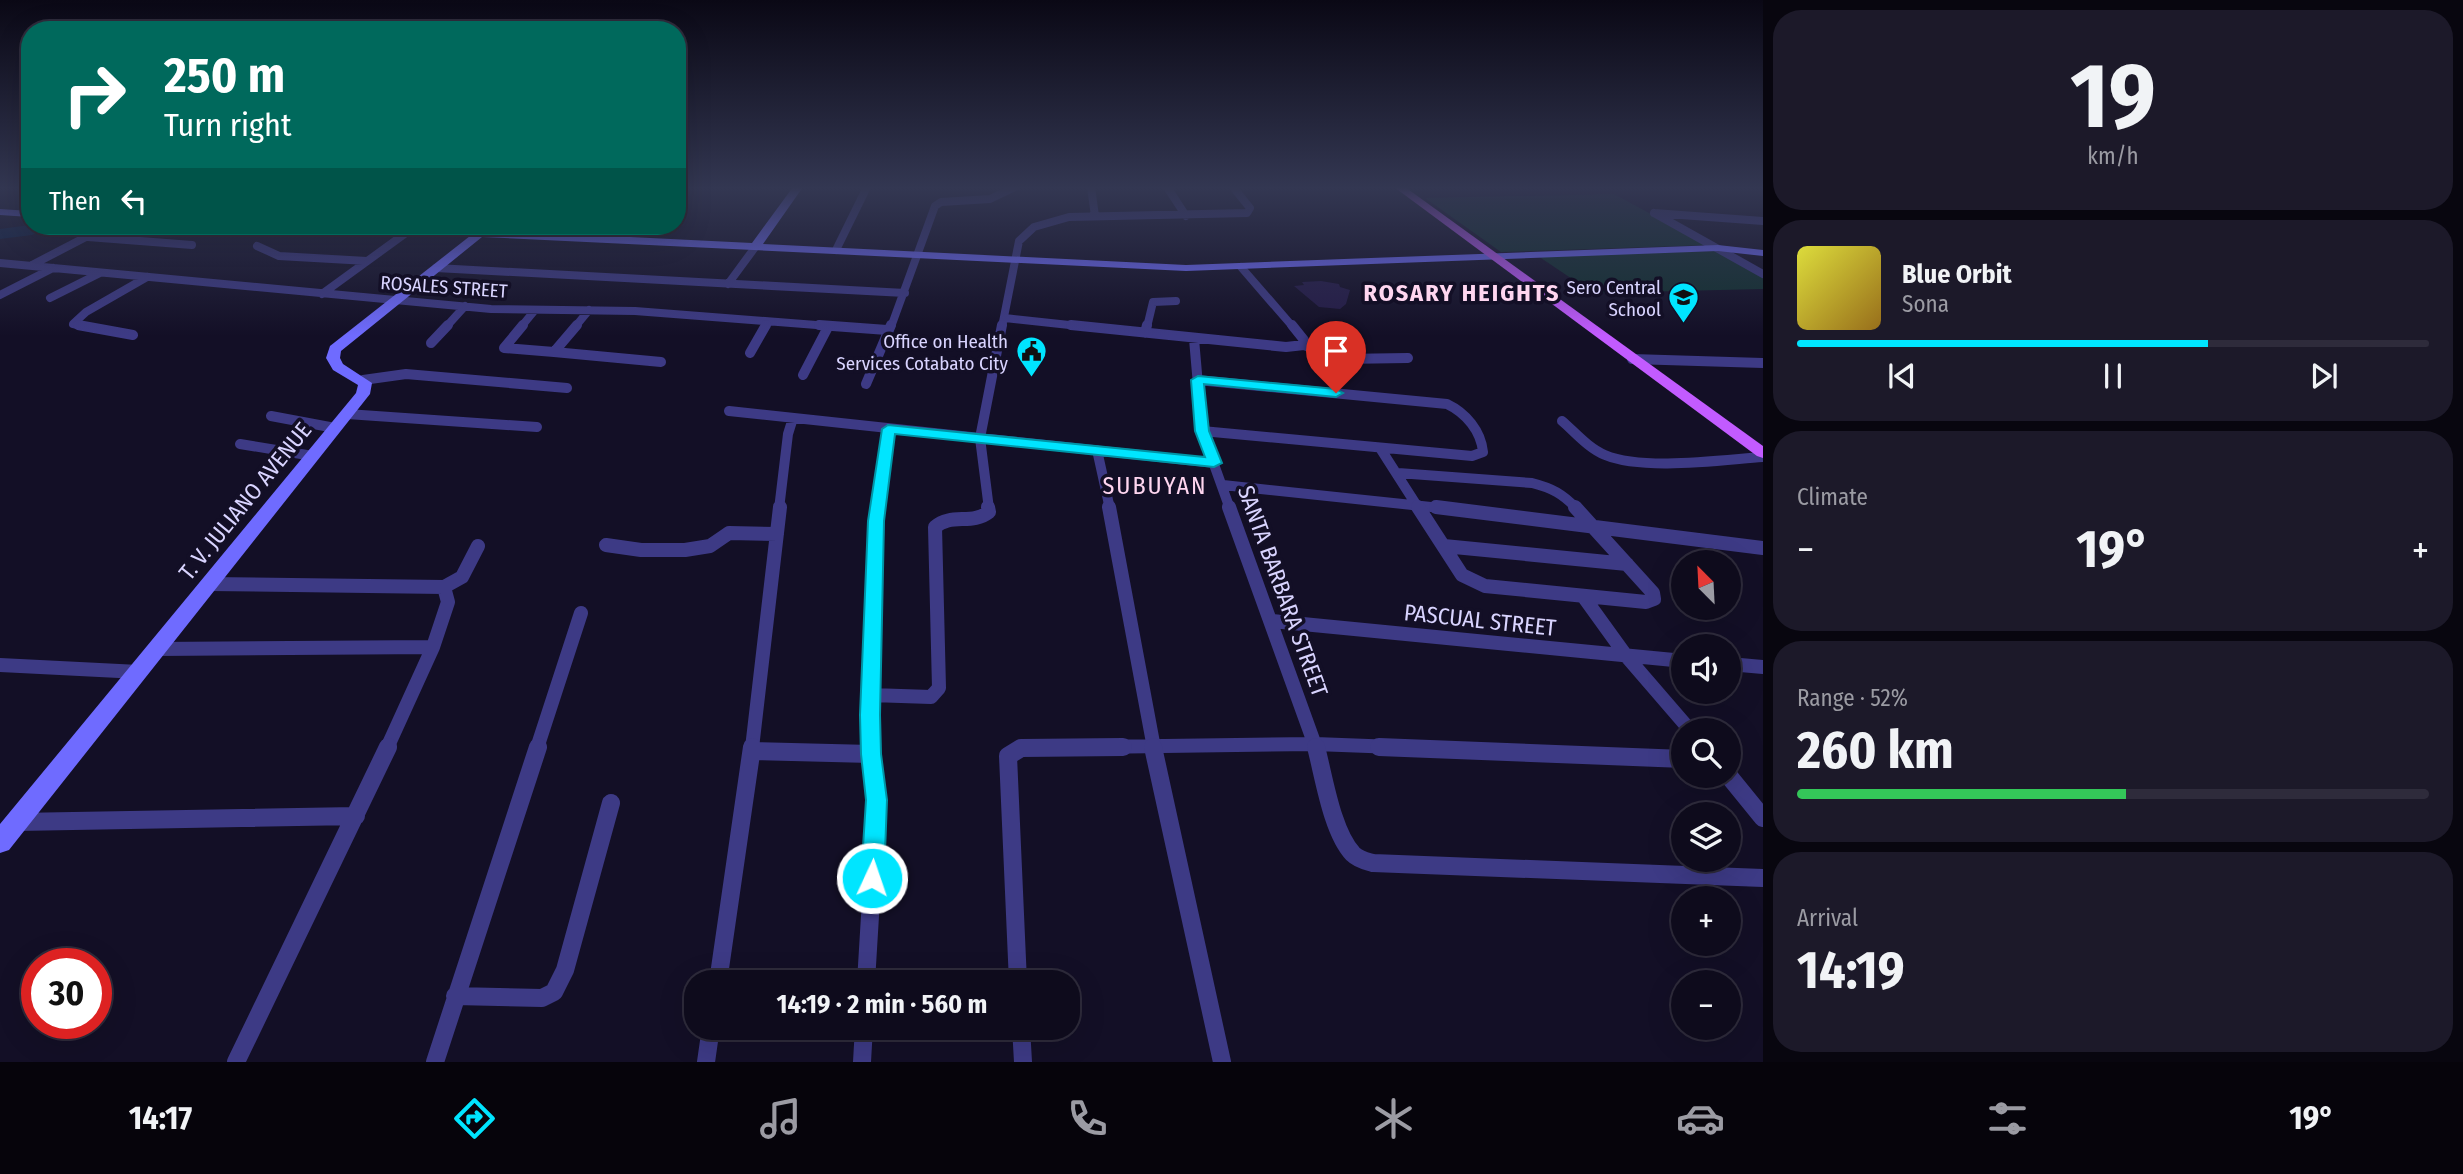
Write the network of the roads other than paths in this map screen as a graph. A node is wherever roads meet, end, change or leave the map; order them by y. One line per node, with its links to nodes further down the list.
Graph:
1 (88, 237): 11 (street); 22 (street)
2 (401, 237): 20 (street)
3 (476, 237): 25 (main road)
4 (606, 237): 13 (main road)
5 (763, 237): 13 (main road)
6 (843, 237): 15 (street)
7 (925, 237): 16 (street)
8 (1022, 237): 19 (street)
9 (1467, 237): 18 (main road)
10 (1697, 237): 14 (street)
11 (192, 245)
12 (257, 246): 20 (street)
13 (756, 246): 15 (main road); 29 (street)
14 (1718, 248): 17 (main road); 18 (main road); 27 (street)
15 (836, 250): 16 (main road)
16 (919, 253): 19 (main road); 30 (street)
17 (1763, 253)
18 (1492, 255): 24 (main road); 51 (main road)
19 (1017, 258): 24 (main road); 39 (street)
20 (367, 261): 32 (street)
21 (2, 264): 22 (street, ROSALES STREET)
22 (31, 265): 23 (street, ROSALES STREET)
23 (55, 267): 26 (street, ROSALES STREET); 31 (street)
24 (1241, 267): 47 (street)
25 (436, 268): 29 (street); 34 (main road)
26 (101, 272): 28 (street, ROSALES STREET); 33 (street)
27 (1763, 274)
28 (147, 277): 32 (street, ROSALES STREET); 44 (street)
29 (728, 284): 30 (street)
30 (905, 292): 42 (street)
31 (0, 295)
32 (322, 295): 34 (street, ROSALES STREET)
33 (50, 298)
34 (394, 301): 36 (street, ROSALES STREET); 55 (main road)
35 (1176, 301): 43 (street)
36 (466, 306): 37 (street, ROSALES STREET); 46 (street)
37 (535, 310): 38 (street, ROSALES STREET); 48 (street)
38 (589, 310): 40 (street, ROSALES STREET); 48 (street)
39 (1005, 318): 43 (street); 69 (street)
40 (768, 322): 41 (street, ROSALES STREET); 49 (street)
41 (828, 327): 42 (street, ROSALES STREET); 54 (street)
42 (887, 330): 57 (street)
43 (1145, 333): 45 (street)
44 (133, 335)
45 (1194, 339): 47 (street); 56 (street, SANTA BARBARA STREET)
46 (431, 343)
47 (1304, 345): 50 (street)
48 (554, 352): 52 (street)
49 (750, 353)
50 (1408, 358)
51 (1632, 359): 53 (street); 73 (main road)
52 (661, 362)
53 (1763, 363)
54 (803, 375)
55 (363, 380): 58 (street); 61 (main road, T. V. JULIANO AVENUE)
56 (1198, 380): 59 (street); 68 (street, SANTA BARBARA STREET)
57 (866, 384)
58 (567, 388)
59 (1447, 404): 71 (street)
60 (729, 411): 63 (street)
61 (347, 414): 65 (street); 66 (main road, T. V. JULIANO AVENUE)
62 (271, 416): 66 (street)
63 (793, 418): 67 (street); 80 (street)
64 (1562, 421): 73 (street)
65 (537, 427)
66 (335, 428): 74 (main road, T. V. JULIANO AVENUE)
67 (888, 429): 69 (street); 99 (street)
68 (1202, 431): 71 (street); 75 (street, SANTA BARBARA STREET)
69 (980, 438): 72 (street); 99 (street)
70 (240, 444): 74 (street)
71 (1380, 448): 76 (street)
72 (1097, 450): 75 (street); 102 (street)
73 (1763, 455)
74 (313, 456): 86 (main road, T. V. JULIANO AVENUE)
75 (1214, 463): 77 (street, SANTA BARBARA STREET)
76 (1398, 473): 78 (street); 79 (street)
77 (1223, 485): 78 (street); 90 (street, SANTA BARBARA STREET)
78 (1419, 505): 79 (street); 83 (street)
79 (1592, 527): 84 (street); 85 (street)
80 (777, 534): 81 (street); 103 (street)
81 (606, 545)
82 (478, 546): 87 (street)
83 (1444, 546): 85 (street); 88 (street)
84 (1763, 548)
85 (1627, 564): 88 (street)
86 (208, 584): 87 (street); 92 (main road, T. V. JULIANO AVENUE)
87 (444, 587): 91 (street)
88 (1583, 596): 93 (street)
89 (581, 613): 116 (street)
90 (1272, 621): 93 (street, PASCUAL STREET); 101 (street, SANTA BARBARA STREET)
91 (433, 646): 92 (street); 108 (street)
92 (157, 649): 98 (main road, T. V. JULIANO AVENUE)
93 (1627, 657): 94 (street, PASCUAL STREET); 100 (street)
94 (1671, 660)
95 (0, 665): 98 (street)
96 (1741, 666): 97 (street)
97 (1761, 669)
98 (139, 672): 110 (main road, T. V. JULIANO AVENUE)
99 (871, 695): 104 (street)
100 (1680, 718)
101 (1315, 744): 102 (street); 105 (street); 112 (street, SANTA BARBARA STREET)
102 (1153, 747): 115 (street); 125 (street)
103 (752, 751): 104 (street); 113 (street)
104 (871, 754): 114 (street)
105 (1671, 758)
106 (1739, 788): 109 (street)
107 (611, 803): 116 (street)
108 (356, 816): 110 (street); 120 (street)
109 (1763, 818)
110 (17, 822): 111 (main road, T. V. JULIANO AVENUE)
111 (0, 842)
112 (1763, 877)
113 (720, 970)
114 (867, 970)
115 (1017, 970)
116 (455, 996): 121 (street)
117 (709, 1040): 122 (street)
118 (863, 1040): 123 (street)
119 (1022, 1040): 124 (street)
120 (236, 1062)
121 (435, 1062)
122 (706, 1062)
123 (862, 1062)
124 (1023, 1062)
125 (1222, 1062)

